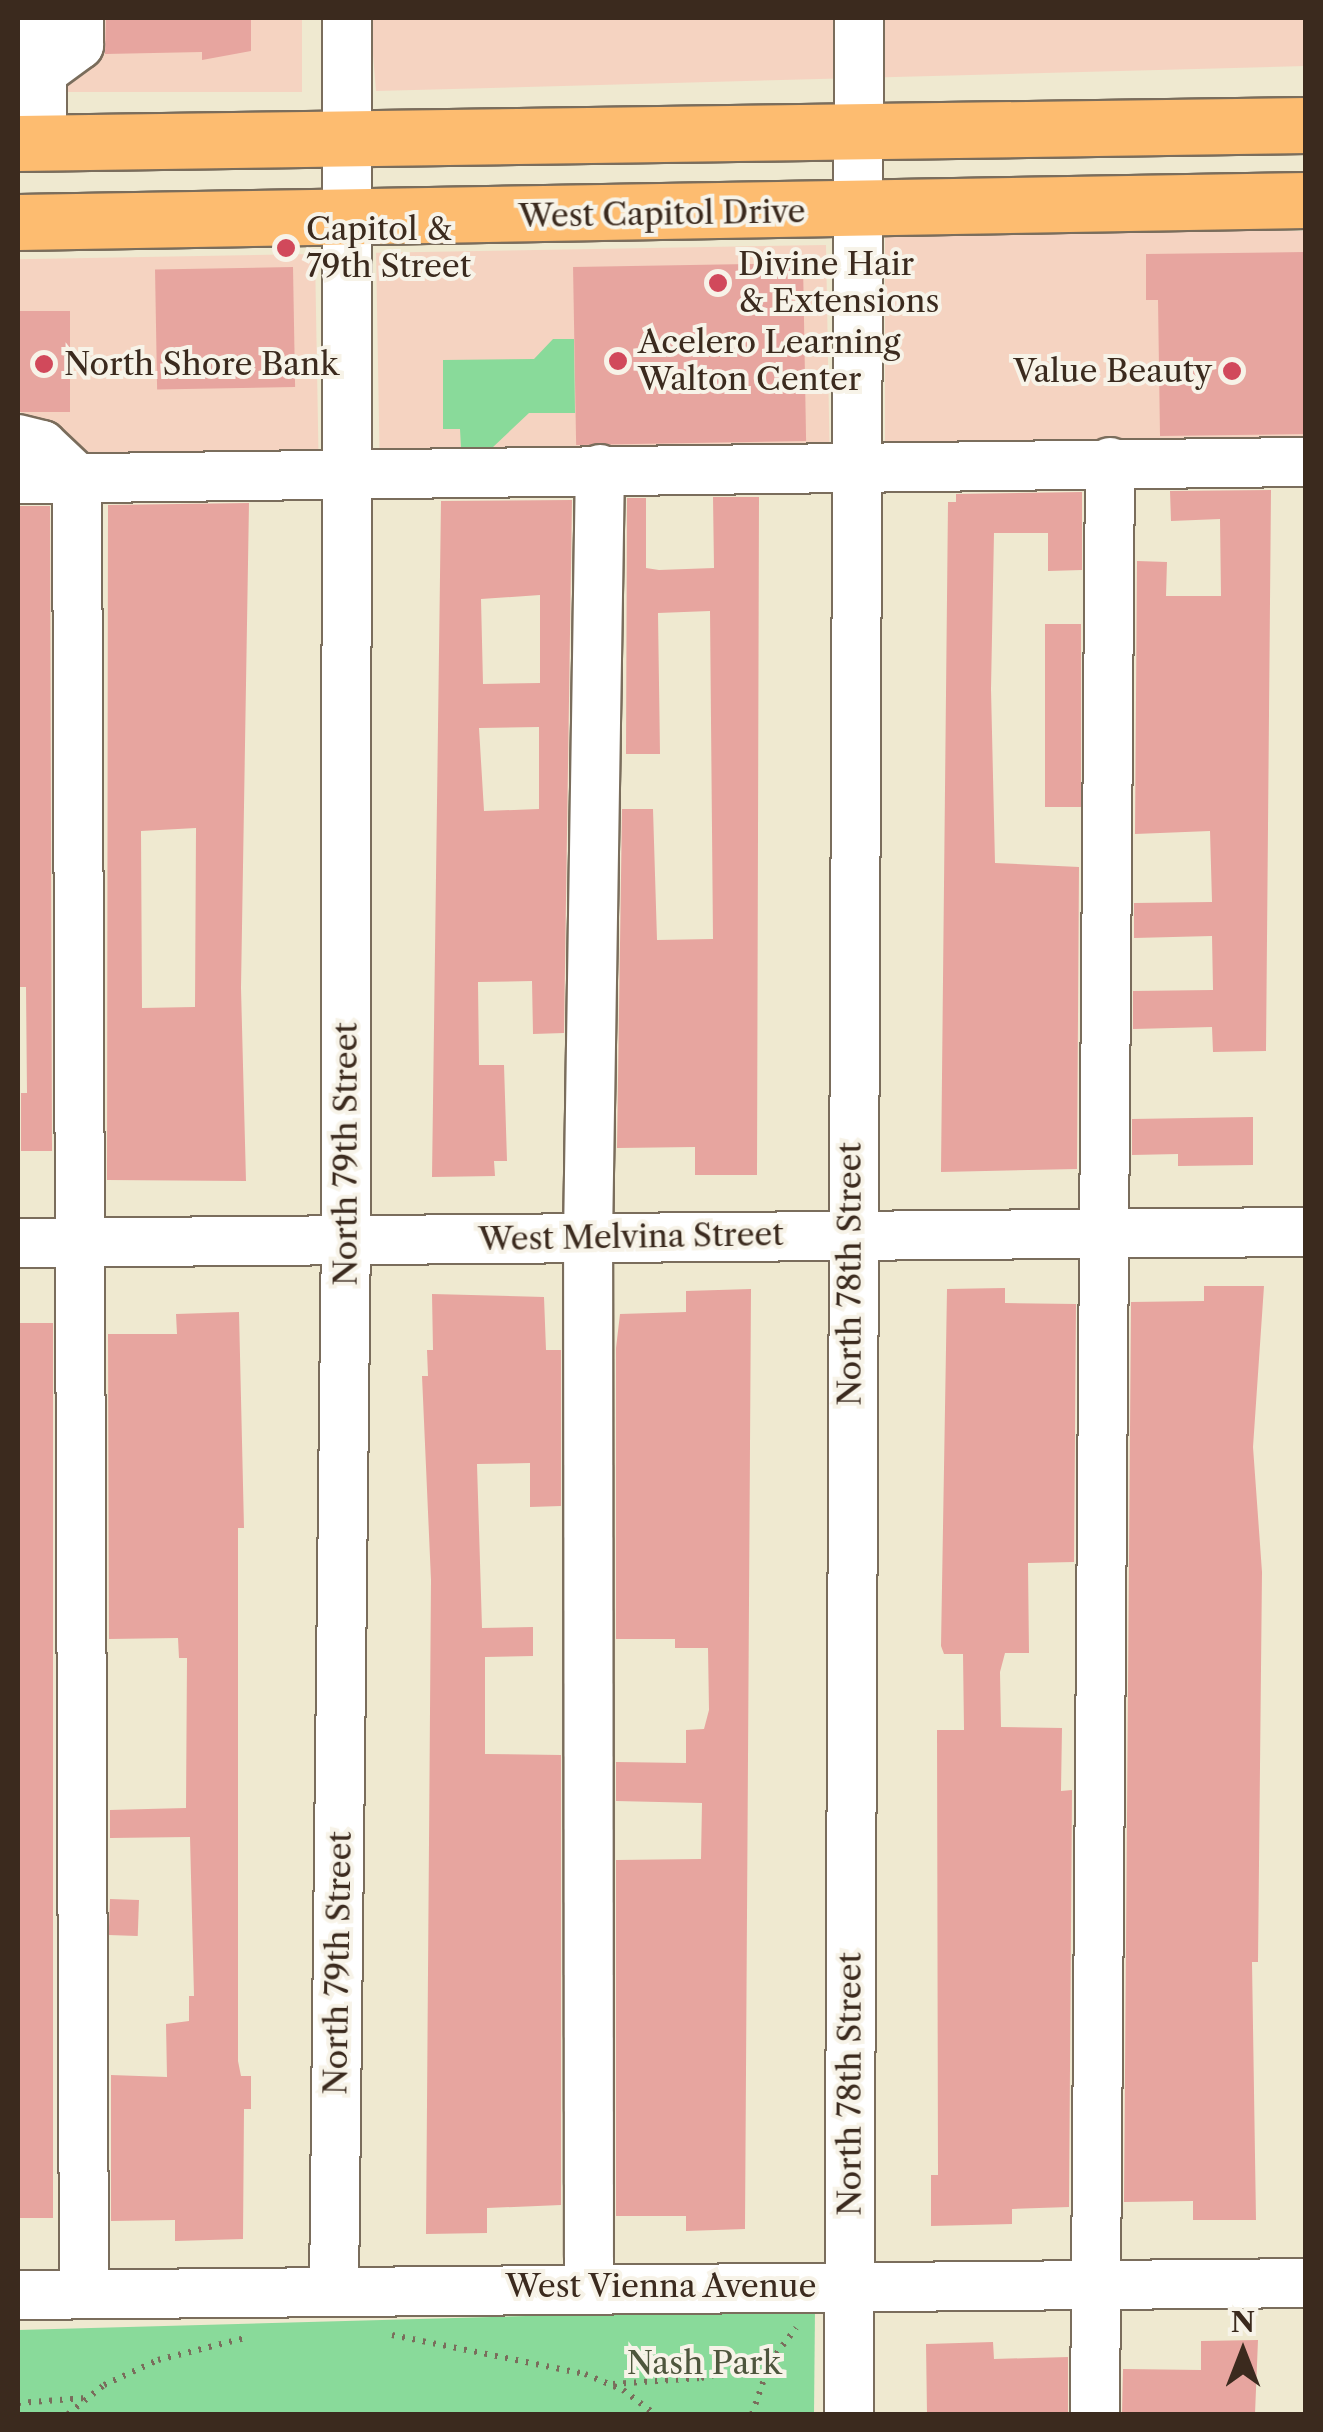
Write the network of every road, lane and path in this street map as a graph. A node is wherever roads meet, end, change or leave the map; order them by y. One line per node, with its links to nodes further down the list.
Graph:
1 (42, 18): 5 (street)
2 (80, 18): 5 (street)
3 (347, 18): 8 (street, North 79th Street)
4 (859, 18): 7 (street, North 78th Street)
5 (42, 72): 9 (street)
6 (1306, 124): 7 (main road)
7 (858, 133): 8 (main road); 11 (street, North 78th Street)
8 (348, 138): 9 (main road); 12 (street, North 79th Street)
9 (30, 143)
10 (1306, 200): 11 (main road, West Capitol Drive)
11 (858, 212): 12 (main road, West Capitol Drive); 17 (street, North 78th Street)
12 (346, 218): 13 (main road, West Capitol Drive); 19 (street, North 79th Street)
13 (18, 222)
14 (18, 439): 20 (street)
15 (1110, 462): 16 (street); 17 (street); 23 (street)
16 (1306, 462)
17 (852, 464): 18 (street); 24 (street, North 78th Street)
18 (600, 468): 19 (street); 25 (street)
19 (347, 474): 20 (street); 26 (street, North 79th Street)
20 (77, 478): 21 (street); 27 (street)
21 (18, 479)
22 (1306, 1232): 23 (street, West Melvina Street)
23 (1104, 1234): 24 (street, West Melvina Street); 31 (street)
24 (849, 1235): 25 (street, West Melvina Street); 32 (street, North 78th Street)
25 (588, 1238): 26 (street, West Melvina Street); 30 (street)
26 (346, 1240): 27 (street, West Melvina Street); 33 (street, North 79th Street)
27 (82, 1242): 28 (street, West Melvina Street); 35 (street)
28 (18, 1243)
29 (1306, 2282): 31 (street, West Vienna Avenue)
30 (589, 2284): 32 (street, West Vienna Avenue); 33 (street, West Vienna Avenue)
31 (1096, 2284): 32 (street, West Vienna Avenue); 47 (street)
32 (851, 2286): 46 (street, North 78th Street)
33 (334, 2290): 35 (street, West Vienna Avenue)
34 (18, 2294): 35 (street, West Vienna Avenue)
35 (84, 2294)
36 (801, 2322): 39 (path)
37 (373, 2334): 40 (path)
38 (253, 2336): 41 (path)
39 (770, 2362): 40 (path); 45 (path)
40 (609, 2384): 44 (path)
41 (89, 2398): 42 (path); 43 (path)
42 (18, 2403)
43 (68, 2414)
44 (655, 2414)
45 (752, 2414)
46 (850, 2414)
47 (1096, 2414)

